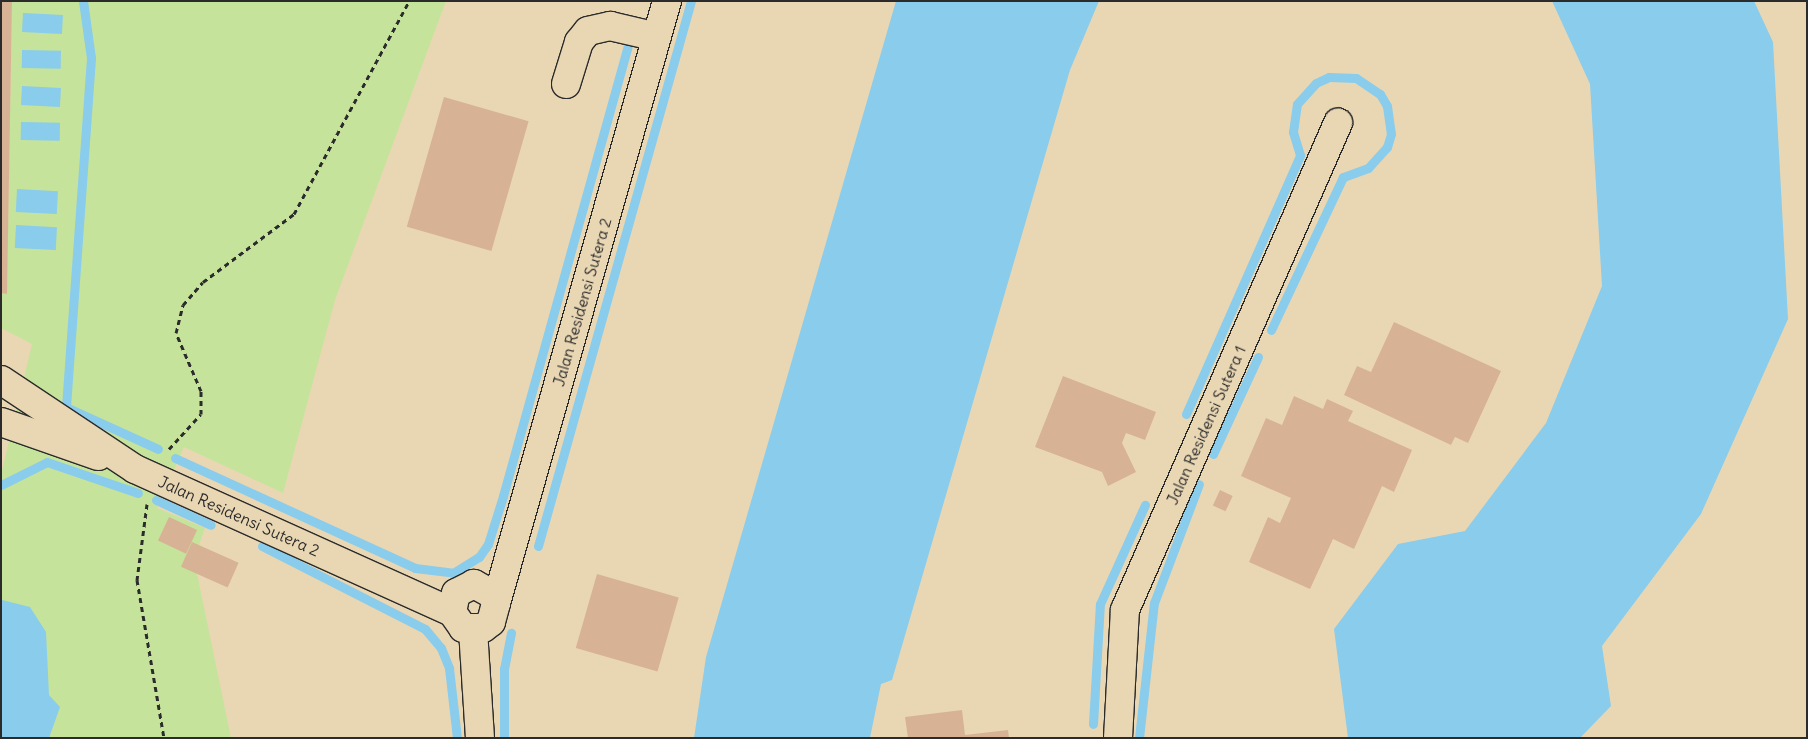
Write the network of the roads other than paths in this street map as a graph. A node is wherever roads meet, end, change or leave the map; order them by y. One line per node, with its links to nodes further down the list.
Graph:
1 (667, 1): 2 (street, Jalan Residensi Sutera 2)
2 (657, 37): 3 (street); 8 (street, Jalan Residensi Sutera 2)
3 (566, 84)
4 (1338, 123): 12 (street, Jalan Residensi Sutera 1)
5 (1, 380): 7 (street, Jalan Residensi Sutera 2)
6 (1, 422): 7 (street, Jalan Residensi Sutera 2)
7 (135, 469): 9 (street, Jalan Residensi Sutera 2)
8 (496, 603): 9 (street); 10 (street, Jalan Residensi Sutera 2)
9 (452, 612): 10 (street, Jalan Residensi Sutera 2)
10 (473, 630): 11 (street)
11 (480, 738)
12 (1118, 738)

